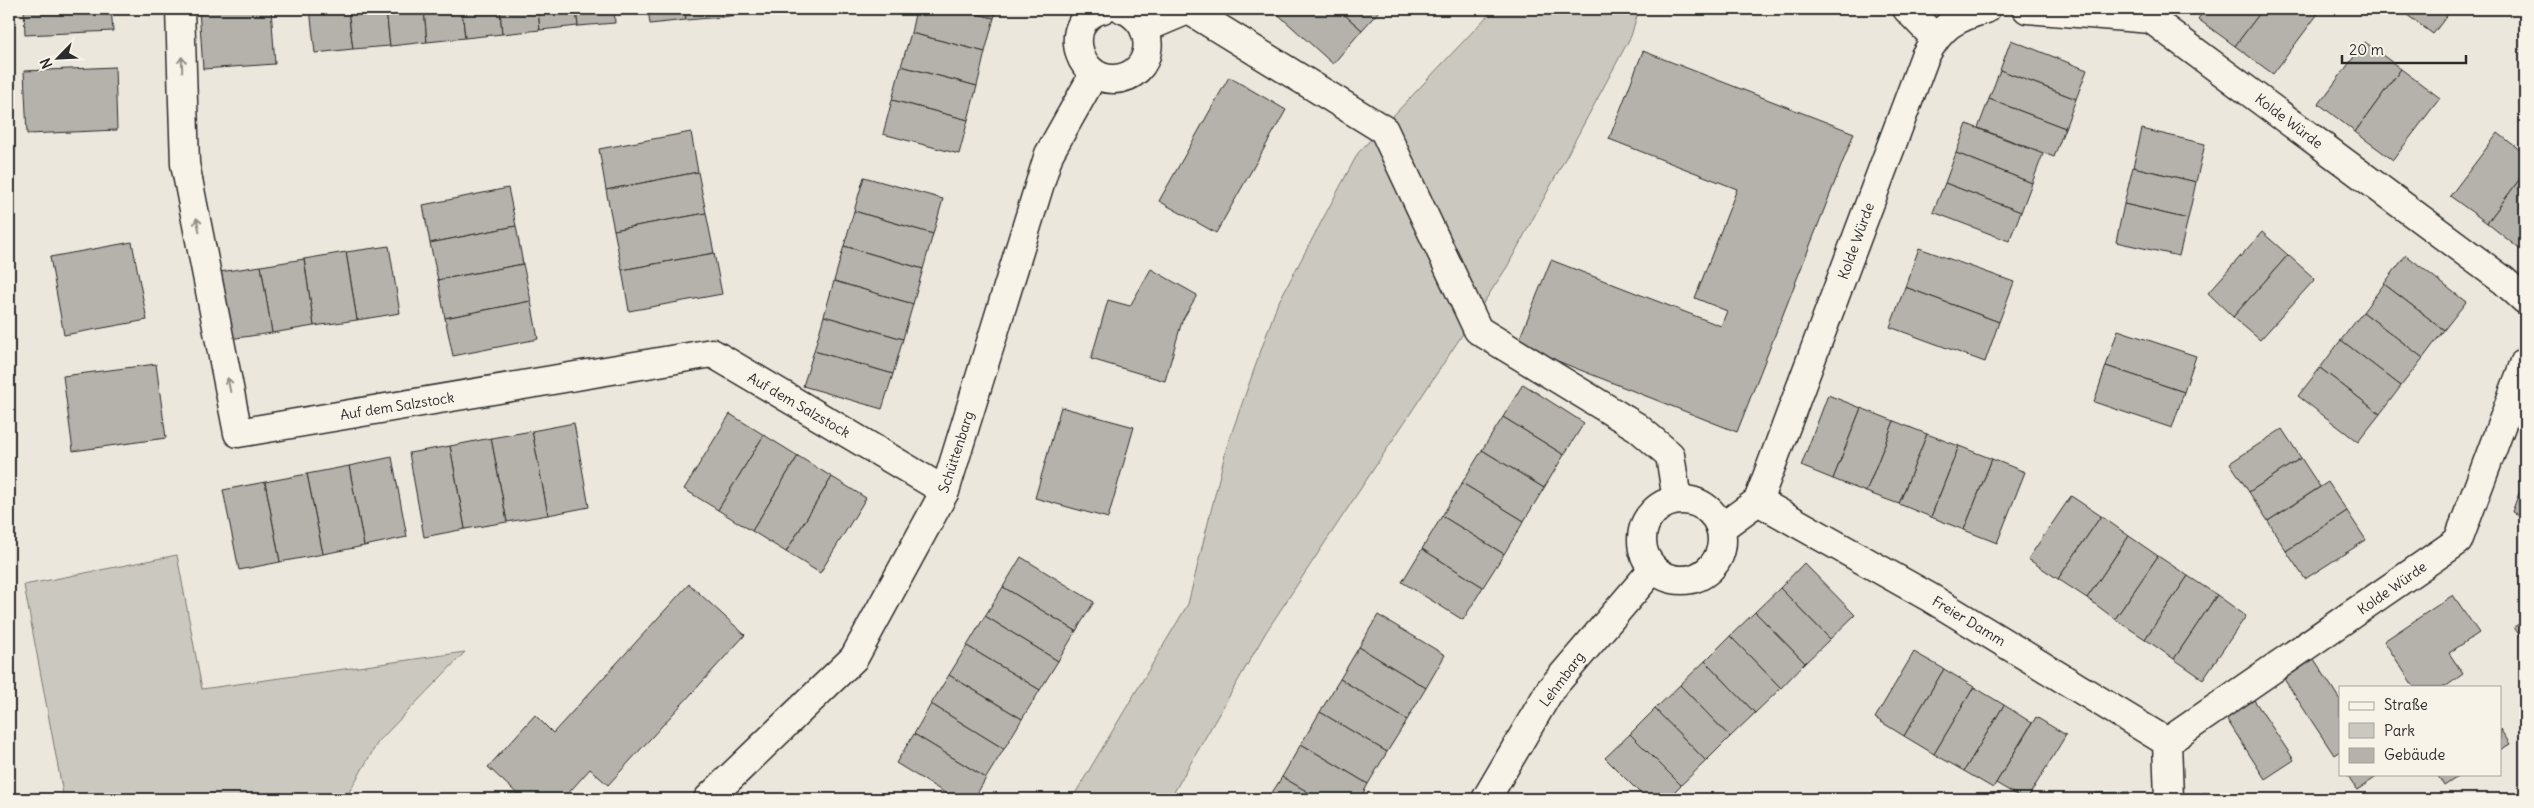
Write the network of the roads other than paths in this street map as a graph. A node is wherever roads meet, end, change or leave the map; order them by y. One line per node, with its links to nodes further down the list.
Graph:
1 (180, 9): 14 (street, Auf dem Salzstock, one-way to 1)
2 (1103, 9): 11 (street)
3 (1123, 9): 9 (street)
4 (1190, 9): 9 (street); 15 (street)
5 (1907, 9): 10 (street)
6 (1986, 9): 10 (street, Kolde Würde)
7 (2028, 9): 8 (street, Kolde Würde)
8 (2153, 14): 12 (street, Kolde Würde)
9 (1145, 28): 11 (street)
10 (1935, 38): 16 (street, Kolde Würde)
11 (1094, 74): 14 (street, Schüttenbarg)
12 (2525, 300)
13 (2525, 362): 19 (street, Kolde Würde)
14 (945, 491): 20 (street, Schüttenbarg)
15 (1677, 500): 17 (street); 18 (street)
16 (1758, 501): 17 (street); 19 (street, Freier Damm)
17 (1721, 528): 18 (street)
18 (1653, 569): 21 (street, Lehmbarg)
19 (2167, 742): 22 (street)
20 (708, 799)
21 (1486, 799)
22 (2169, 799)

